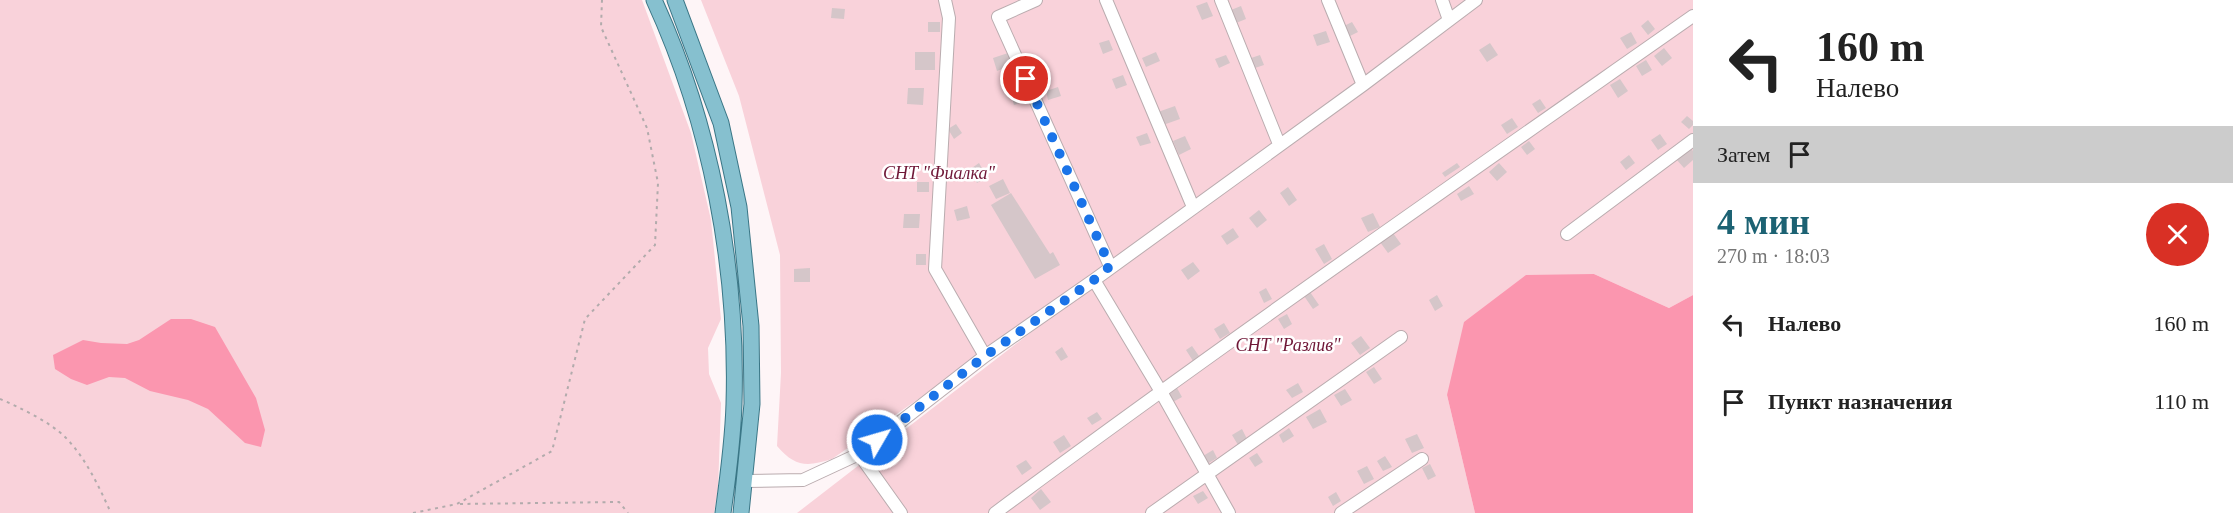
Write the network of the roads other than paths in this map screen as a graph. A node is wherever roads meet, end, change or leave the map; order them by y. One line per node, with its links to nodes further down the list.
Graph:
1 (654, 0): 24 (main road)
2 (675, 0): 25 (main road)
3 (945, 0): 20 (street)
4 (1036, 0): 17 (street)
5 (1106, 0): 15 (street)
6 (1221, 0): 14 (street)
7 (1328, 0): 12 (street)
8 (1442, 0): 11 (street)
9 (1476, 0): 11 (street)
10 (1693, 16): 21 (street)
11 (1449, 20): 12 (street)
12 (1363, 85): 14 (street)
13 (1693, 140): 16 (street)
14 (1279, 144): 15 (street)
15 (1193, 207): 17 (street)
16 (1567, 234)
17 (1110, 266): 18 (street)
18 (1094, 280): 20 (street); 21 (street)
19 (1401, 337): 26 (street)
20 (985, 356): 22 (street)
21 (1160, 390): 26 (street); 32 (street)
22 (859, 454): 28 (street); 31 (street)
23 (1422, 459): 35 (street)
24 (729, 461): 25 (main road); 27 (main road)
25 (746, 463): 28 (main road)
26 (1208, 474): 33 (street); 34 (street)
27 (727, 479): 28 (main road); 29 (main road)
28 (744, 481): 30 (main road)
29 (723, 513)
30 (741, 513)
31 (901, 513)
32 (995, 513)
33 (1152, 513)
34 (1229, 513)
35 (1341, 513)

